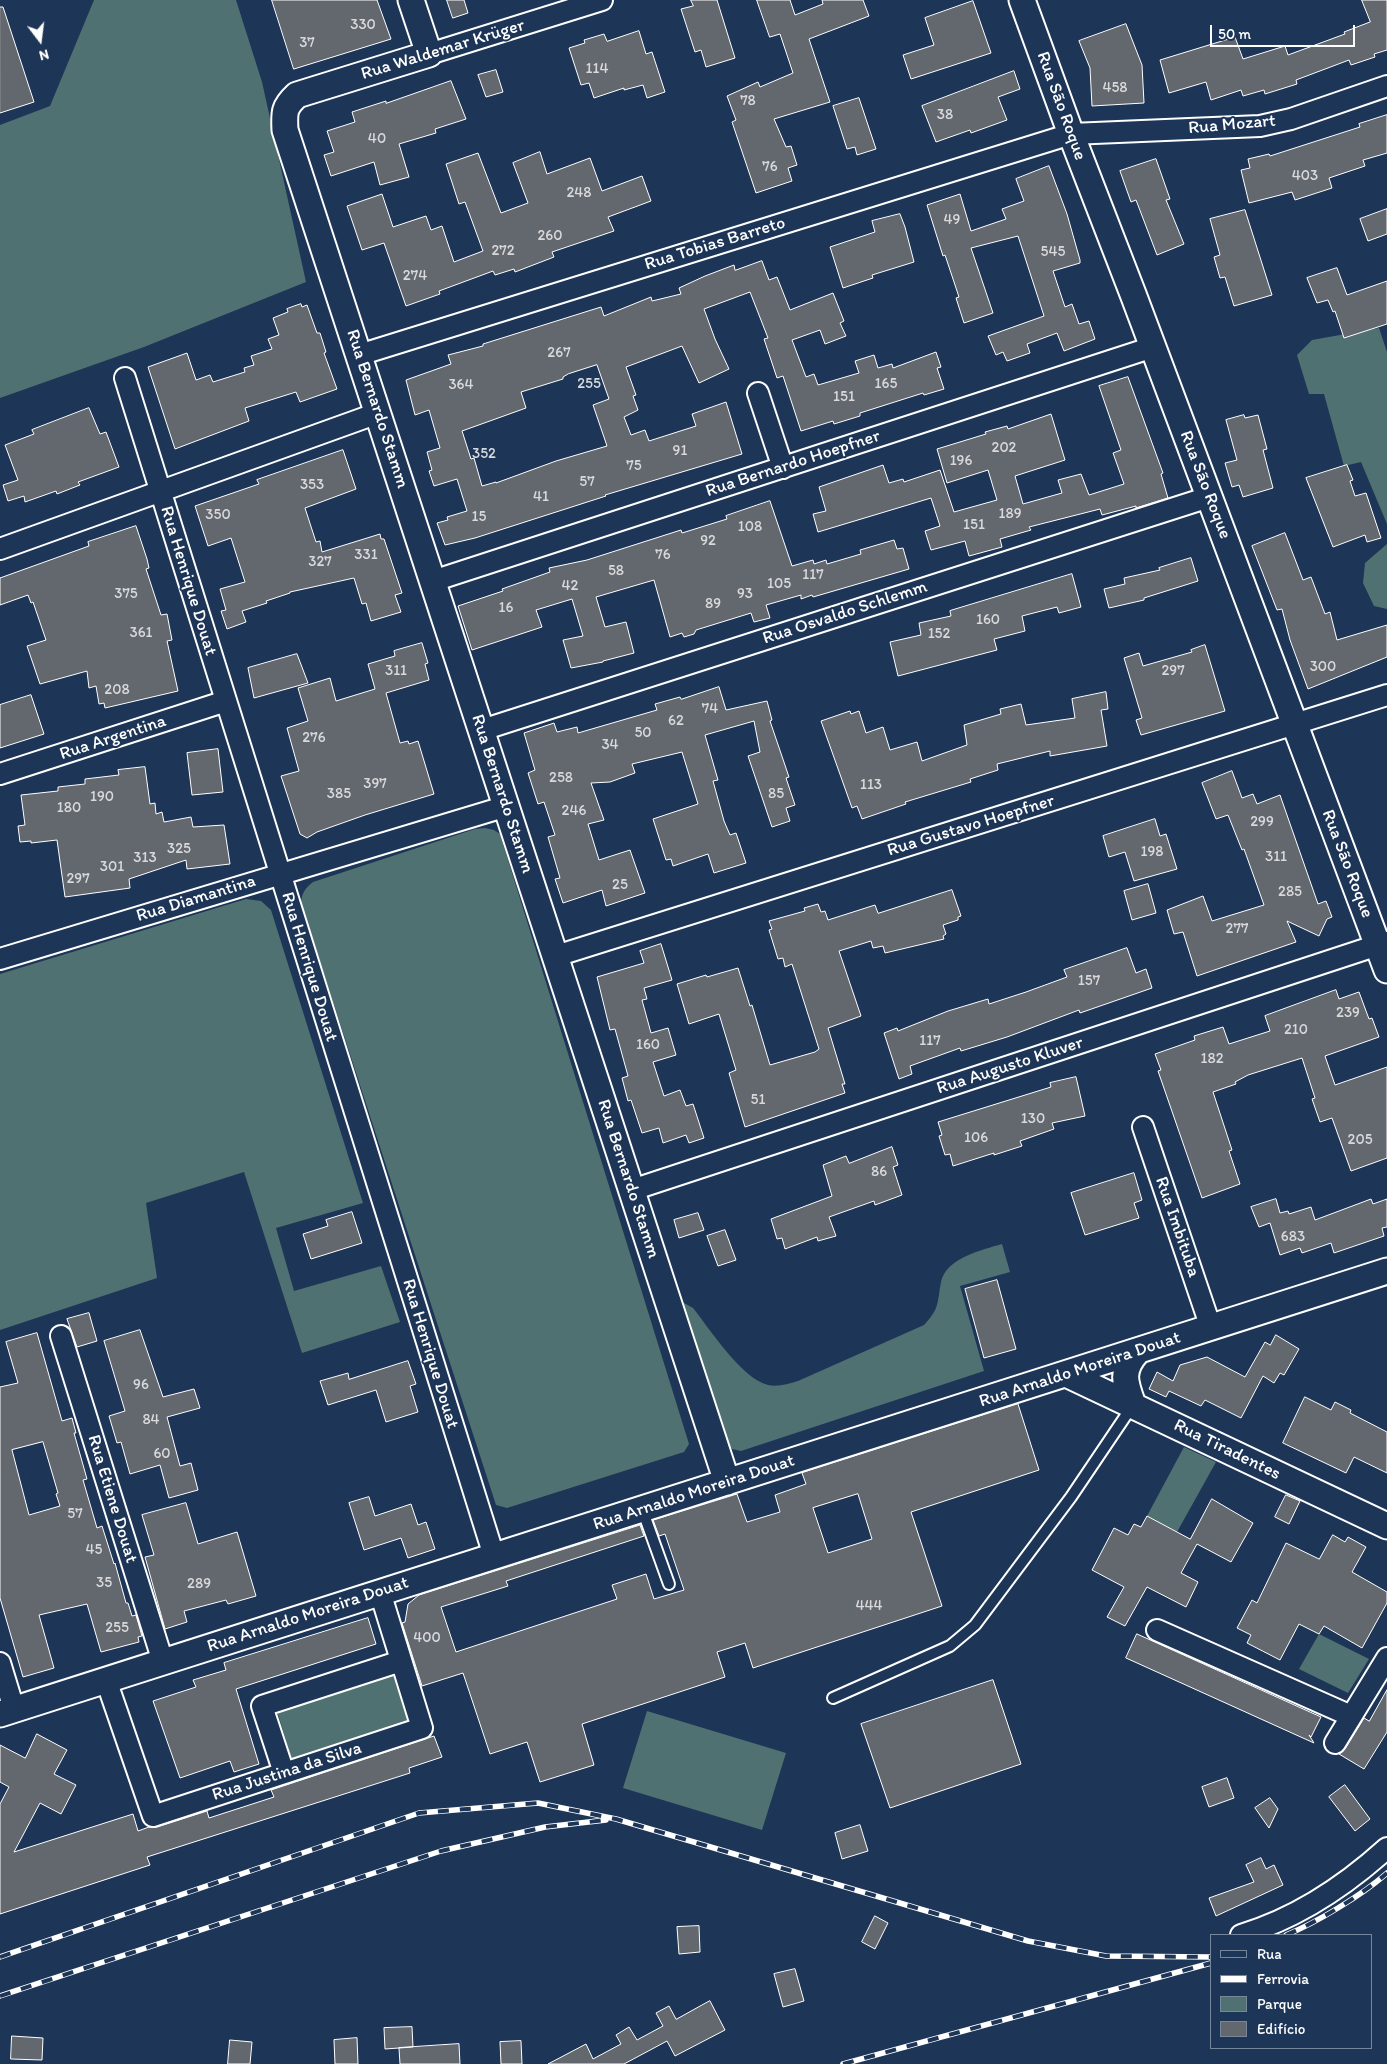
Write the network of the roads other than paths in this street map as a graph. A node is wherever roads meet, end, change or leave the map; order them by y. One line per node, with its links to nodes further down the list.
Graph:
1 (411, 0): 4 (street)
2 (602, 0): 4 (street, Rua Waldemar Krüger)
3 (1022, 0): 7 (street, Rua São Roque)
4 (429, 54): 6 (street, Rua Waldemar Krüger)
5 (1387, 86): 7 (street, Rua Mozart)
6 (287, 104): 9 (street, Rua Bernardo Stamm)
7 (1071, 134): 8 (street, Rua São Roque); 9 (street, Rua Tobias Barreto)
8 (1153, 347): 13 (street, Rua Bernardo Hoepfner); 15 (street, Rua São Roque)
9 (359, 355): 12 (street, Rua Bernardo Stamm)
10 (125, 378): 14 (street, Rua Henrique Douat)
11 (758, 393): 13 (street)
12 (378, 412): 14 (street); 17 (street, Rua Bernardo Stamm)
13 (783, 468): 17 (street, Rua Bernardo Hoepfner)
14 (160, 492): 16 (street); 19 (street, Rua Henrique Douat)
15 (1209, 497): 20 (street, Rua São Roque); 21 (street, Rua Osvaldo Schlemm)
16 (0, 550)
17 (433, 581): 21 (street, Rua Bernardo Stamm)
18 (1387, 695): 20 (street, Rua Gustavo Hoepfner)
19 (226, 701): 22 (street, Rua Argentina); 24 (street, Rua Henrique Douat)
20 (1294, 724): 25 (street, Rua São Roque); 26 (street, Rua Gustavo Hoepfner)
21 (482, 730): 23 (street, Rua Bernardo Stamm)
22 (0, 774)
23 (506, 806): 24 (street, Rua Diamantina); 26 (street, Rua Bernardo Stamm)
24 (280, 874): 27 (street, Rua Diamantina); 40 (street, Rua Henrique Douat)
25 (1382, 944): 28 (street, Rua São Roque); 30 (street, Rua Augusto Kluver)
26 (556, 956): 30 (street, Rua Bernardo Stamm)
27 (0, 959)
28 (1387, 970)
29 (1142, 1127): 32 (street, Rua Imbituba)
30 (632, 1190): 37 (street, Rua Bernardo Stamm)
31 (1387, 1271): 32 (street, Rua Arnaldo Moreira Douat)
32 (1211, 1328): 34 (street, Rua Arnaldo Moreira Douat)
33 (61, 1336): 45 (street, Rua Etiene Douat)
34 (1137, 1352): 35 (street, Rua Arnaldo Moreira Douat); 36 (street)
35 (1066, 1374): 36 (street, Rua Tiradentes); 37 (street, Rua Arnaldo Moreira Douat)
36 (1133, 1405): 39 (street, Rua Tiradentes); 49 (lane)
37 (728, 1482): 38 (street, Rua Arnaldo Moreira Douat)
38 (642, 1509): 40 (street, Rua Arnaldo Moreira Douat); 41 (lane)
39 (1387, 1526)
40 (494, 1556): 42 (street, Rua Arnaldo Moreira Douat)
41 (669, 1584)
42 (380, 1592): 45 (street, Rua Arnaldo Moreira Douat); 46 (street)
43 (1157, 1630): 51 (street)
44 (1387, 1658): 51 (street)
45 (162, 1662): 48 (street, Rua Arnaldo Moreira Douat)
46 (401, 1662): 53 (street, Rua Justina da Silva); 53 (street)
47 (0, 1663): 50 (street)
48 (106, 1680): 50 (street, Rua Arnaldo Moreira Douat); 53 (street, Rua Justina da Silva)
49 (833, 1698)
50 (7, 1711)
51 (1351, 1716): 52 (street)
52 (1334, 1743)
53 (284, 1773)
54 (1387, 1848): 55 (street)
55 (1244, 1934)

